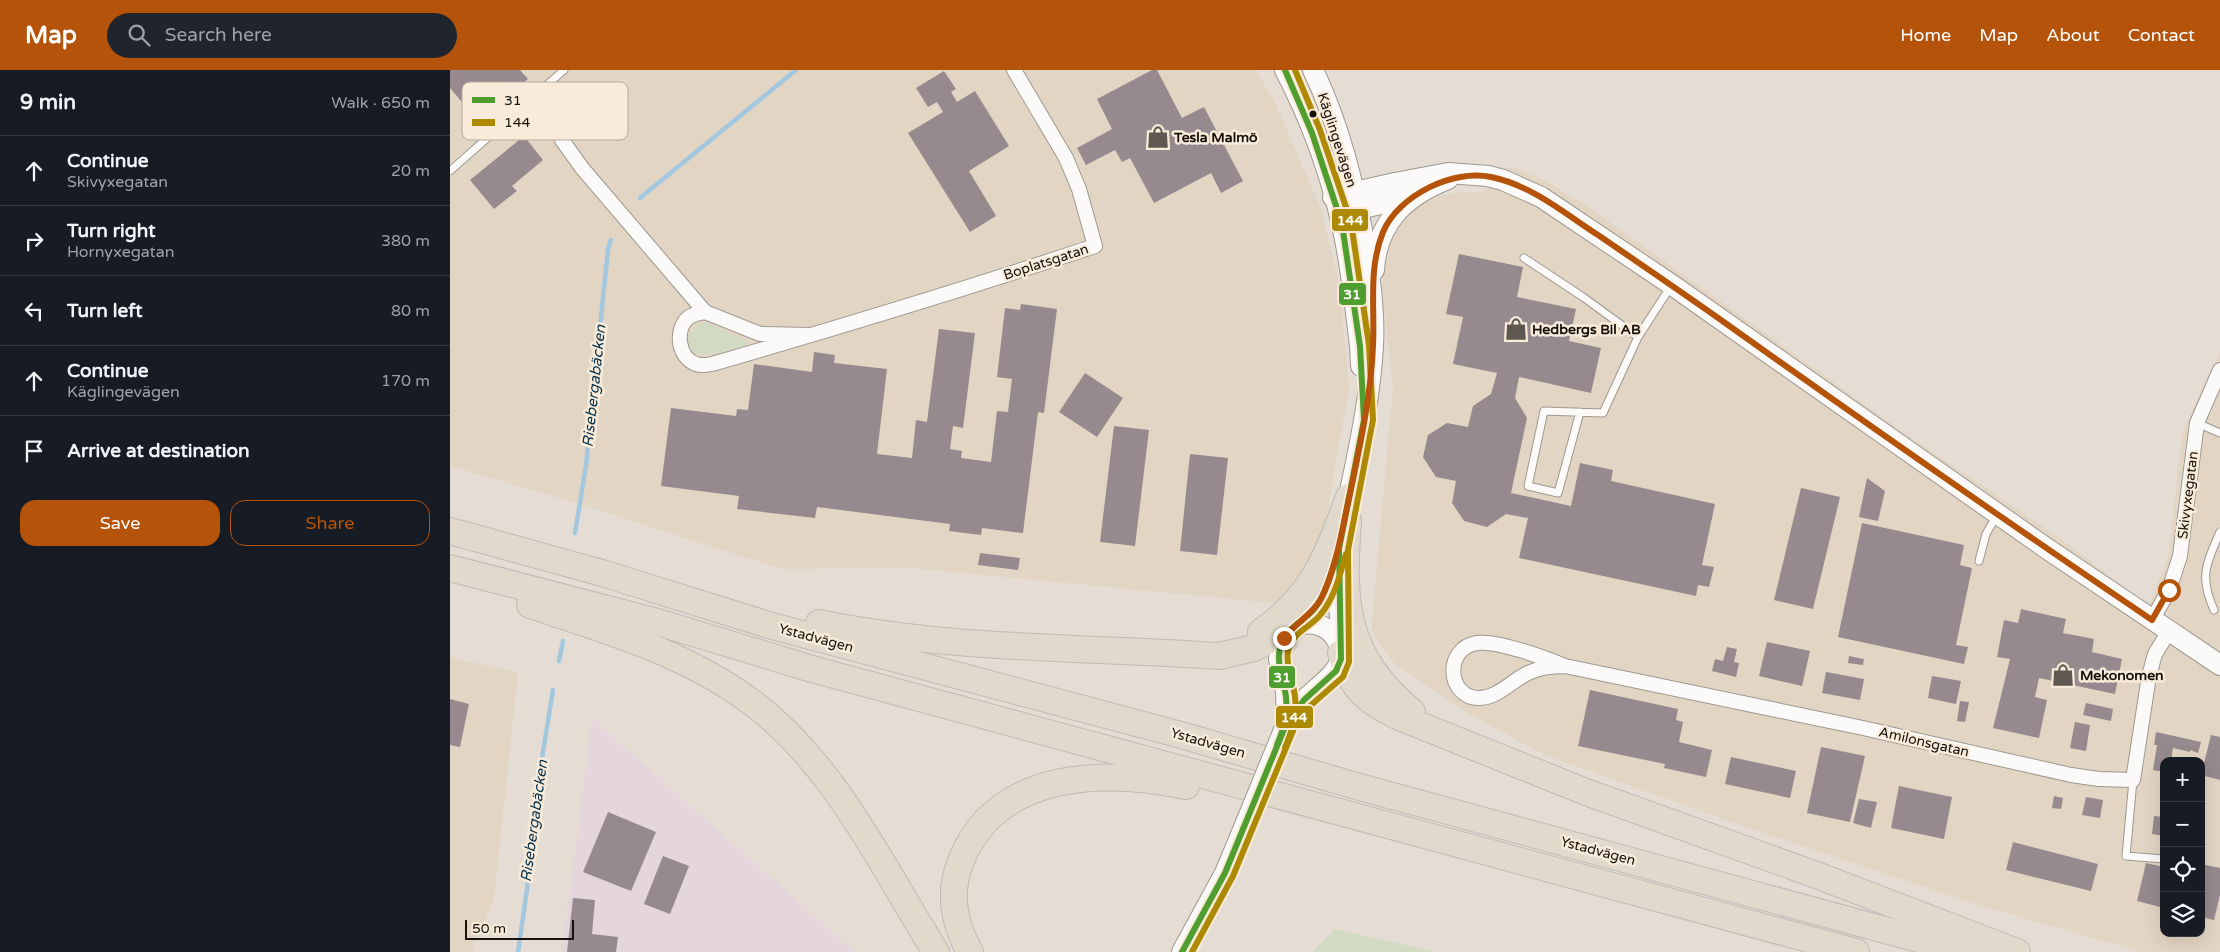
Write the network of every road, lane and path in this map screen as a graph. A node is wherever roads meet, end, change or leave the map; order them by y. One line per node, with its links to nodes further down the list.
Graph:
1 (564, 70): 5 (lane)
2 (1014, 70): 17 (street, Boplatsgatan)
3 (1285, 70): 12 (main road, Käglingevägen)
4 (1313, 70): 11 (main road, Käglingevägen)
5 (550, 82)
6 (485, 140): 8 (lane)
7 (562, 140): 16 (street)
8 (450, 171)
9 (1469, 174): 10 (main road); 11 (main road); 14 (main road)
10 (1416, 196): 11 (main road); 15 (main road)
11 (1356, 201): 12 (main road); 15 (main road, Käglingevägen)
12 (1336, 205): 21 (main road, Käglingevägen)
13 (1524, 258): 18 (lane)
14 (1672, 285): 18 (lane); 25 (main road)
15 (1372, 297): 21 (main road, Käglingevägen)
16 (705, 312): 17 (street, Boplatsgatan); 17 (street, Boplatsgatan)
17 (811, 335)
18 (1638, 337): 20 (lane)
19 (2220, 370): 22 (street, Skivyxegatan)
20 (1580, 412): 20 (lane)
21 (1364, 420): 24 (main road, Käglingevägen)
22 (2198, 423): 23 (lane); 34 (street, Skivyxegatan)
23 (2220, 433)
24 (1349, 497): 28 (main road, Käglingevägen); 38 (highway); 42 (highway)
25 (1997, 515): 29 (lane); 34 (main road)
26 (450, 531): 31 (highway, Ystadvägen)
27 (2220, 532): 33 (lane)
28 (1339, 550): 35 (main road, Käglingevägen); 37 (main road, Käglingevägen)
29 (1979, 560)
30 (450, 568): 44 (highway)
31 (602, 573): 38 (highway); 50 (highway, Ystadvägen)
32 (450, 581): 46 (highway)
33 (2214, 610)
34 (2152, 620): 36 (main road)
35 (1294, 627): 37 (main road); 38 (highway); 41 (main road, Käglingevägen)
36 (2169, 631): 39 (main road); 43 (street)
37 (1341, 651): 41 (main road, Käglingevägen); 42 (highway)
38 (1161, 652)
39 (2220, 665)
40 (1565, 666): 40 (street, Amilonsgatan); 43 (street, Amilonsgatan)
41 (1286, 724): 48 (main road, Käglingevägen, bridge)
42 (1432, 729): 51 (highway)
43 (2133, 780): 45 (lane)
44 (1378, 824): 47 (highway); 49 (highway)
45 (2160, 859)
46 (936, 952)
47 (970, 952)
48 (1182, 952)
49 (1856, 952)
50 (1966, 952)
51 (2017, 952)

